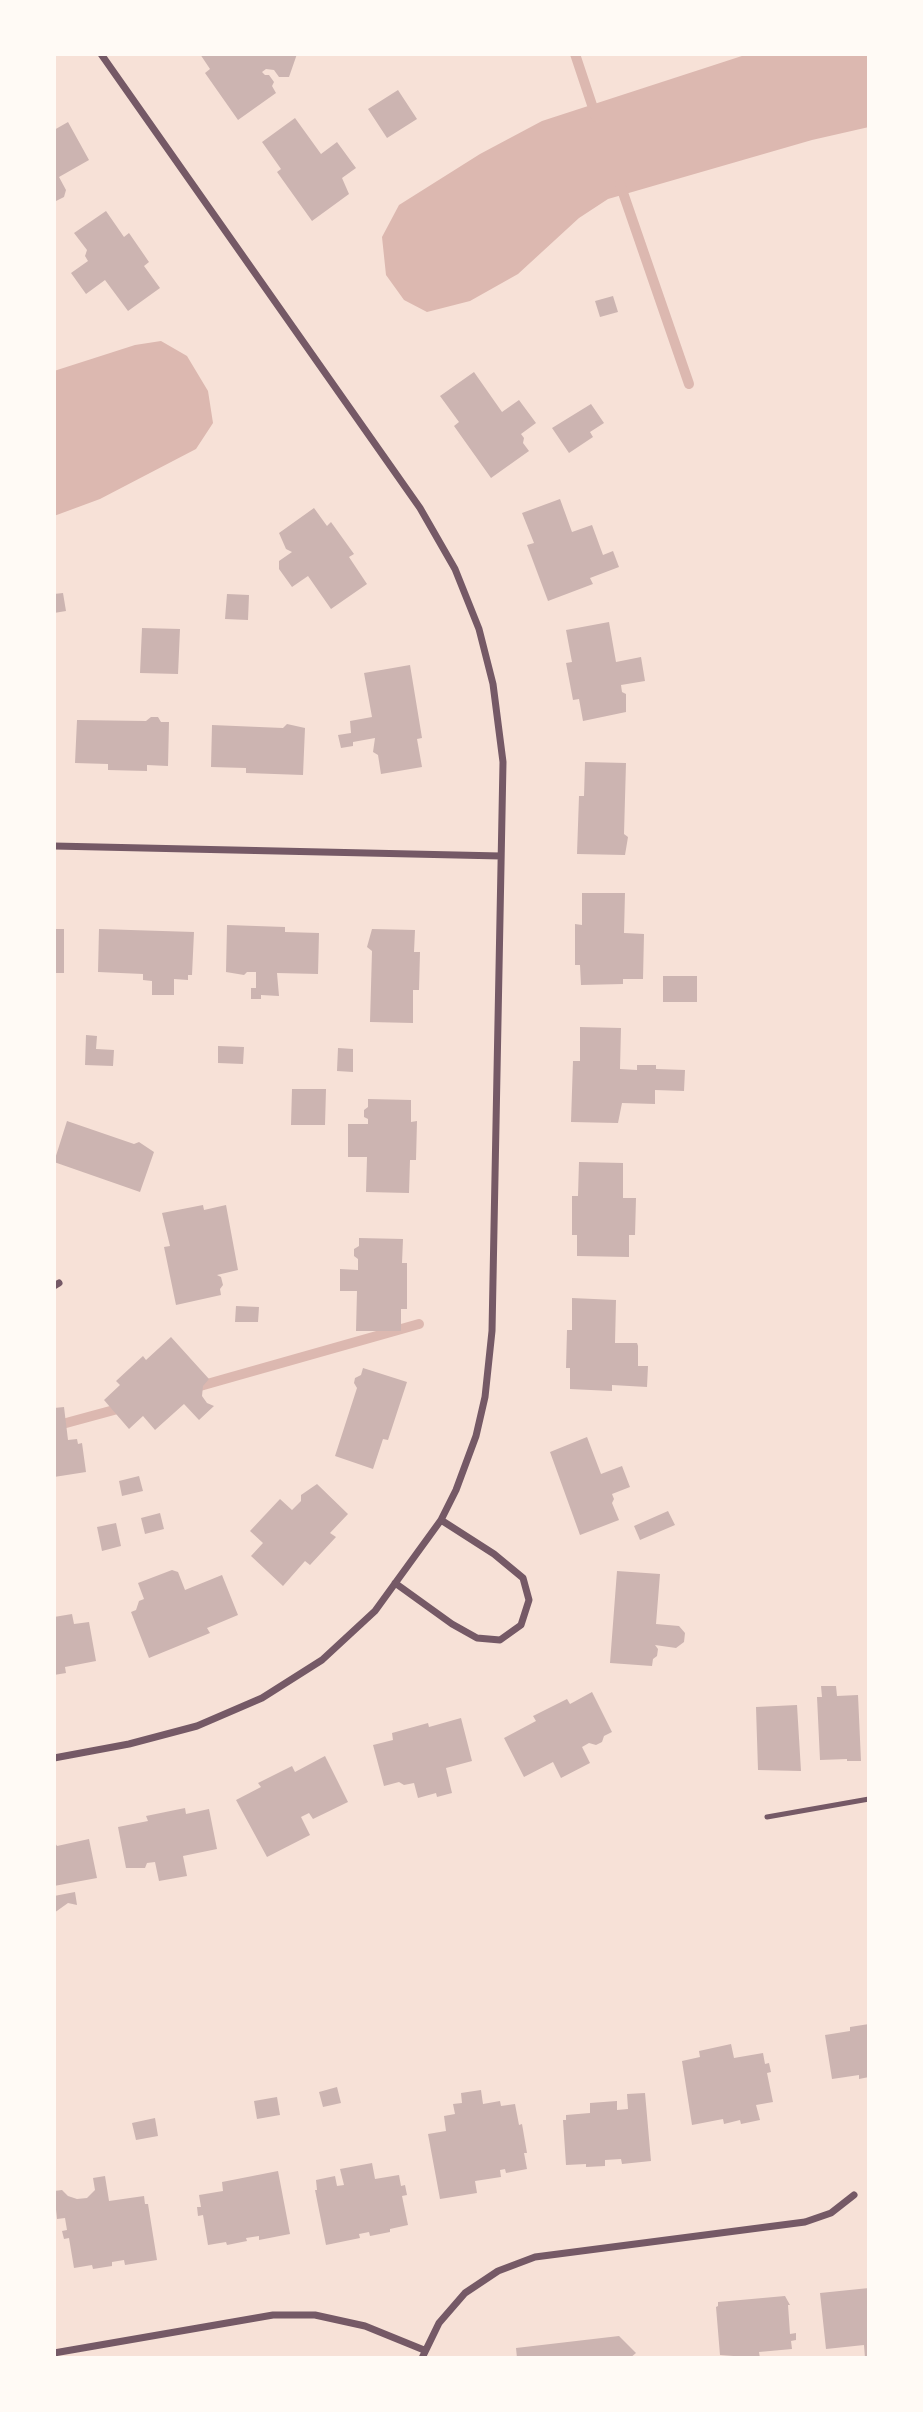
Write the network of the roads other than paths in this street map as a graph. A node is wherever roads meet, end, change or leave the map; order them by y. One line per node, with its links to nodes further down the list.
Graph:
1 (101, 54): 3 (street)
2 (54, 846): 3 (street)
3 (501, 856): 4 (street)
4 (440, 1520): 5 (street); 5 (street)
5 (396, 1583): 6 (street)
6 (54, 1758)
7 (869, 1799): 8 (lane)
8 (767, 1817)
9 (854, 2195): 11 (street)
10 (54, 2353): 11 (street)
11 (423, 2354)

